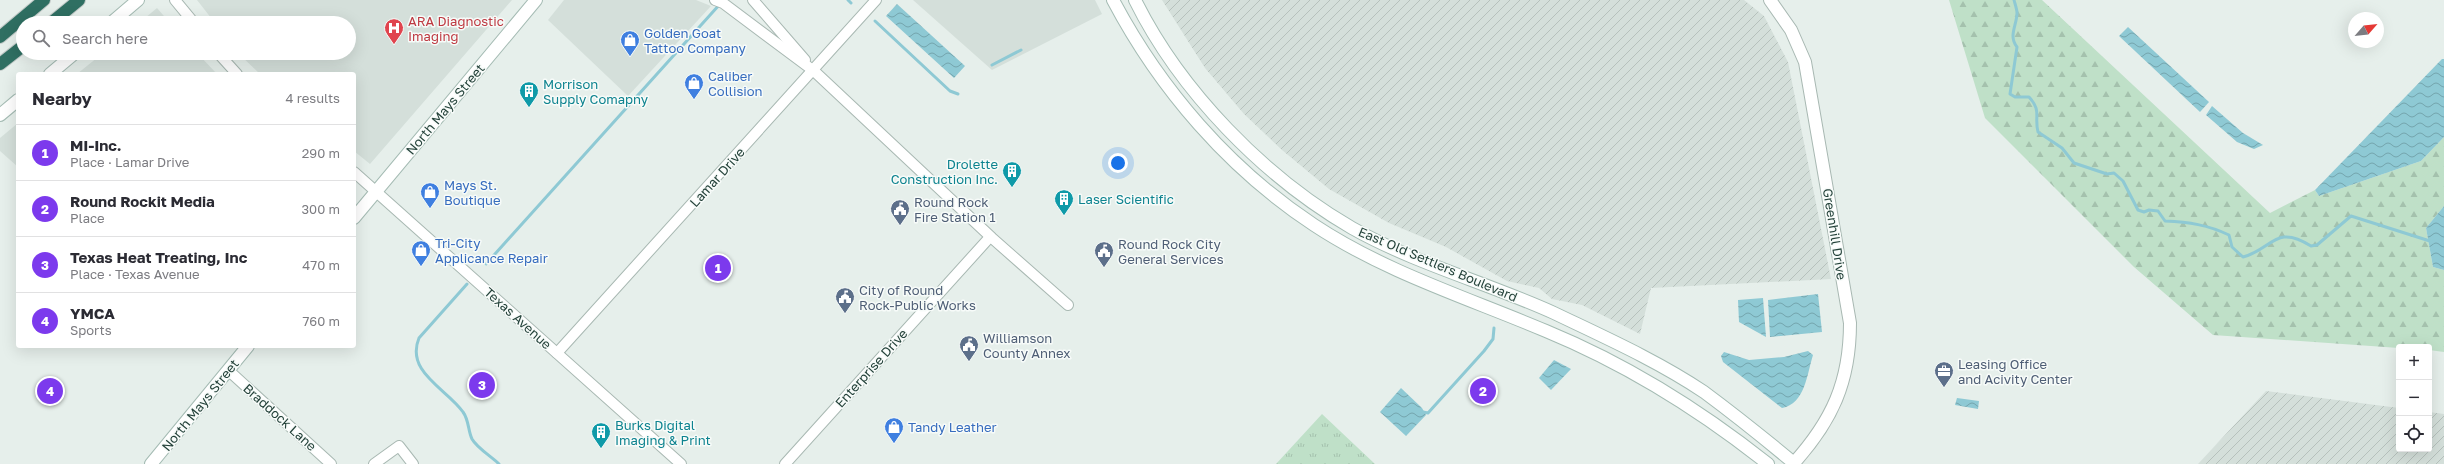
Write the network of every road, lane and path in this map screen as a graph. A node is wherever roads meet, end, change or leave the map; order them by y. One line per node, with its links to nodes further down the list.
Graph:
1 (44, 0): 12 (highway)
2 (79, 0): 13 (highway)
3 (138, 0): 14 (main road)
4 (175, 0): 15 (street)
5 (536, 0): 28 (main road, North Mays Street)
6 (715, 0): 22 (street)
7 (754, 0): 22 (street)
8 (876, 0): 22 (street, Lamar Drive)
9 (1113, 0): 41 (main road, East Old Settlers Boulevard)
10 (1135, 0): 42 (main road, East Old Settlers Boulevard)
11 (1770, 0): 42 (main road, Greenhill Drive)
12 (25, 16)
13 (60, 16)
14 (119, 16)
15 (188, 16)
16 (16, 24): 17 (highway)
17 (0, 37)
18 (16, 51): 21 (highway)
19 (67, 60): 23 (main road)
20 (224, 60): 24 (street)
21 (0, 64)
22 (814, 71): 30 (street); 33 (street, Lamar Drive)
23 (52, 72)
24 (235, 72)
25 (16, 102): 26 (main road)
26 (0, 115)
27 (356, 174): 28 (street, Texas Avenue)
28 (376, 190): 29 (main road, North Mays Street); 33 (street, Texas Avenue)
29 (356, 215)
30 (990, 237): 31 (street); 40 (street, Enterprise Drive)
31 (1068, 305)
32 (246, 348): 34 (main road, North Mays Street)
33 (558, 353): 39 (street, Texas Avenue)
34 (228, 370): 35 (main road, North Mays Street); 36 (street, Braddock Lane)
35 (151, 464)
36 (331, 464)
37 (374, 464): 38 (street)
38 (412, 464)
39 (681, 464)
40 (784, 464)
41 (1768, 464)
42 (1794, 464)

